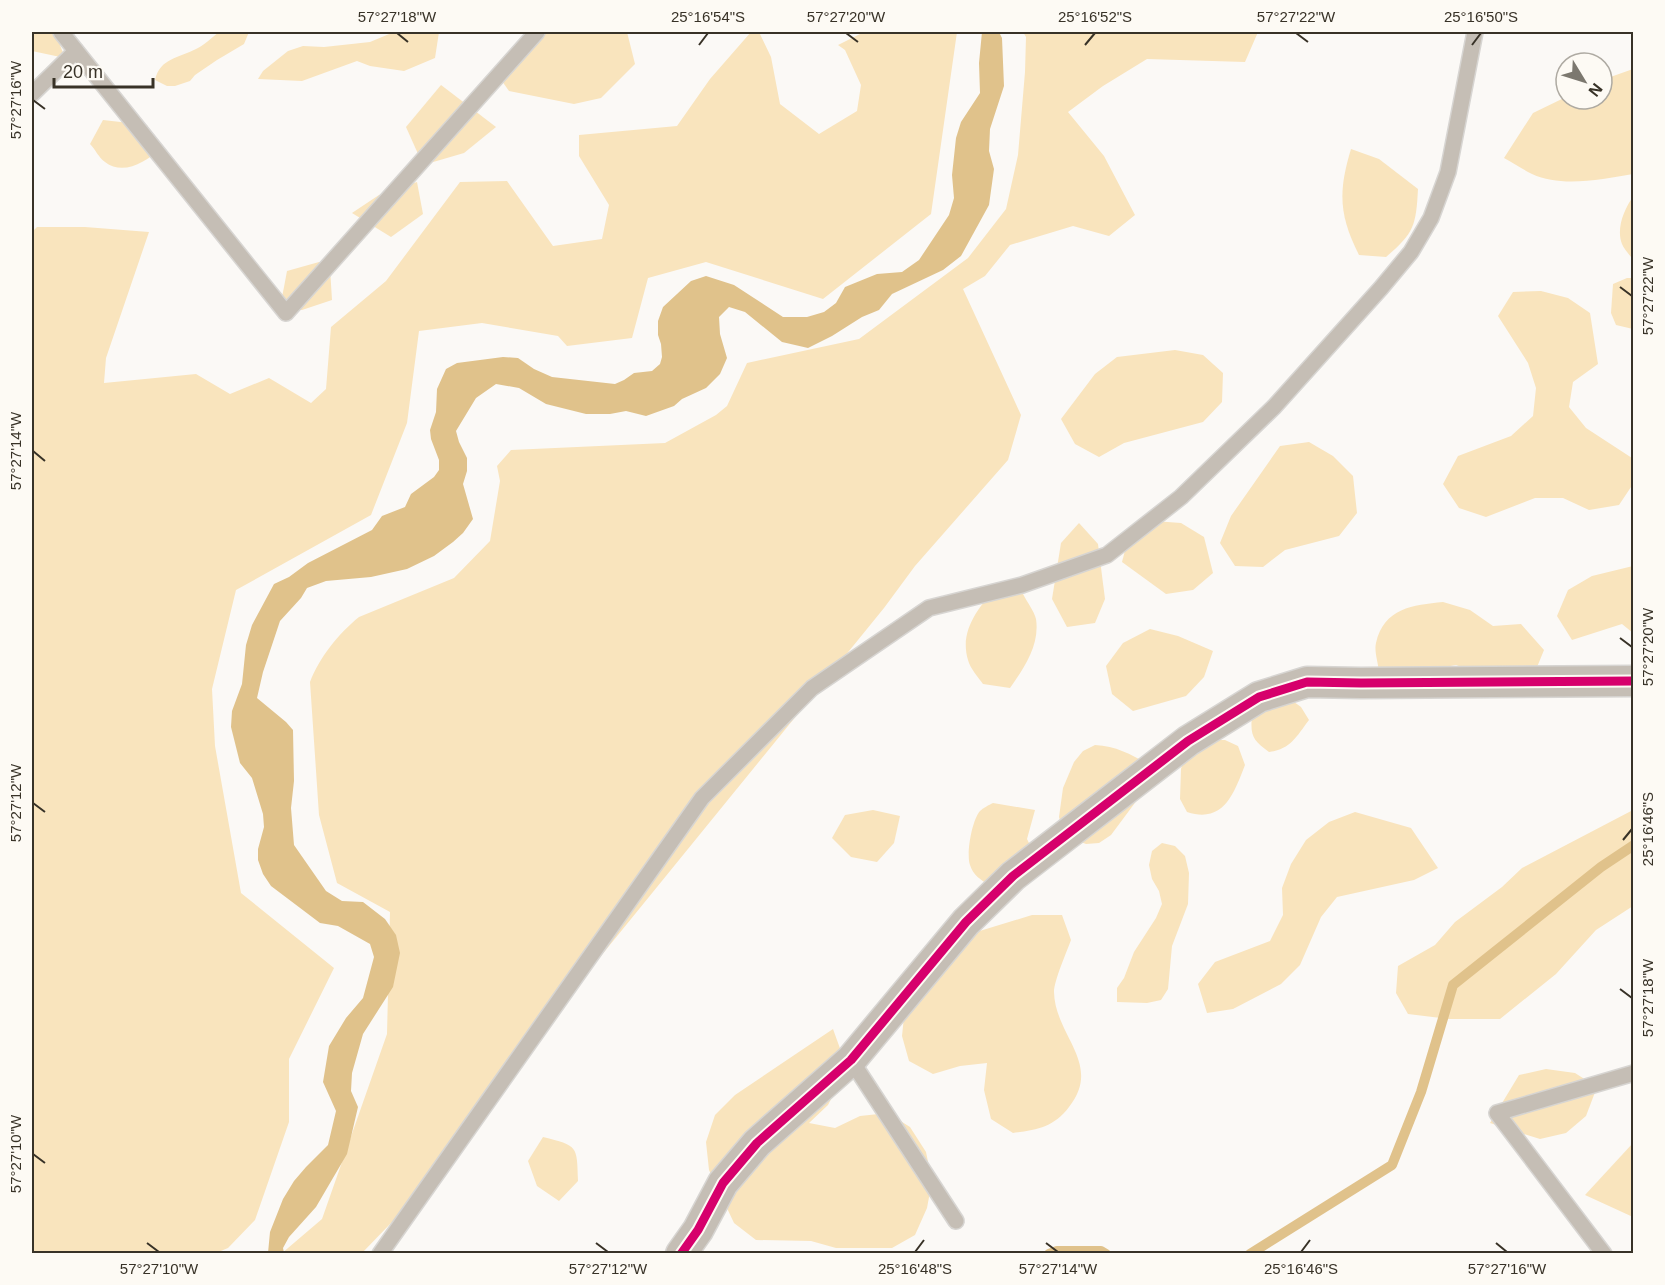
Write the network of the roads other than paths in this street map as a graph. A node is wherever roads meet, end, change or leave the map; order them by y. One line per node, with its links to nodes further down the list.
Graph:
1 (61, 32): 4 (lane)
2 (537, 32): 4 (lane)
3 (1475, 32): 10 (lane)
4 (76, 51): 5 (lane)
5 (32, 94)
6 (1634, 681): 7 (street)
7 (850, 1060): 9 (lane); 11 (street)
8 (1634, 1073): 12 (lane)
9 (956, 1221)
10 (380, 1254)
11 (681, 1254)
12 (1604, 1254)

